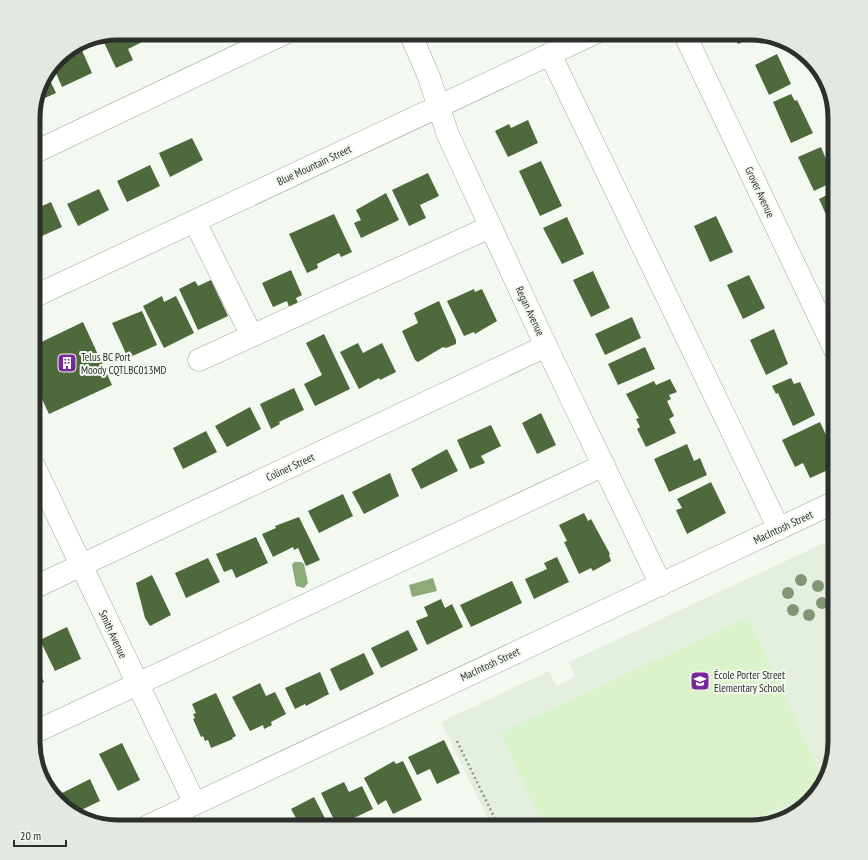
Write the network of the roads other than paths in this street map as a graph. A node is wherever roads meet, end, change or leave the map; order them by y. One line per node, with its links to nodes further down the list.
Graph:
1 (269, 40): 7 (street)
2 (413, 40): 6 (street, Regan Avenue)
3 (580, 40): 5 (street, Blue Mountain Street)
4 (687, 40): 11 (street, Grover Avenue)
5 (550, 54): 6 (street, Blue Mountain Street); 18 (street)
6 (440, 106): 8 (street, Blue Mountain Street); 9 (street, Regan Avenue)
7 (40, 150)
8 (195, 222): 10 (street, Blue Mountain Street); 12 (street)
9 (490, 227): 12 (street); 13 (street, Regan Avenue)
10 (40, 295)
11 (828, 335)
12 (252, 336): 14 (street)
13 (546, 346): 15 (street, Regan Avenue); 19 (street, Colinet Street)
14 (199, 360)
15 (604, 465): 21 (street, Regan Avenue); 22 (street)
16 (40, 479): 19 (street, Smith Avenue)
17 (828, 505): 18 (street, MacIntosh Street)
18 (779, 529): 21 (street, MacIntosh Street)
19 (81, 565): 20 (street, Colinet Street); 22 (street, Smith Avenue)
20 (40, 585)
21 (661, 585): 24 (street, MacIntosh Street)
22 (137, 684): 23 (street); 24 (street, Smith Avenue)
23 (40, 730)
24 (195, 804): 25 (street, MacIntosh Street)
25 (161, 820)

